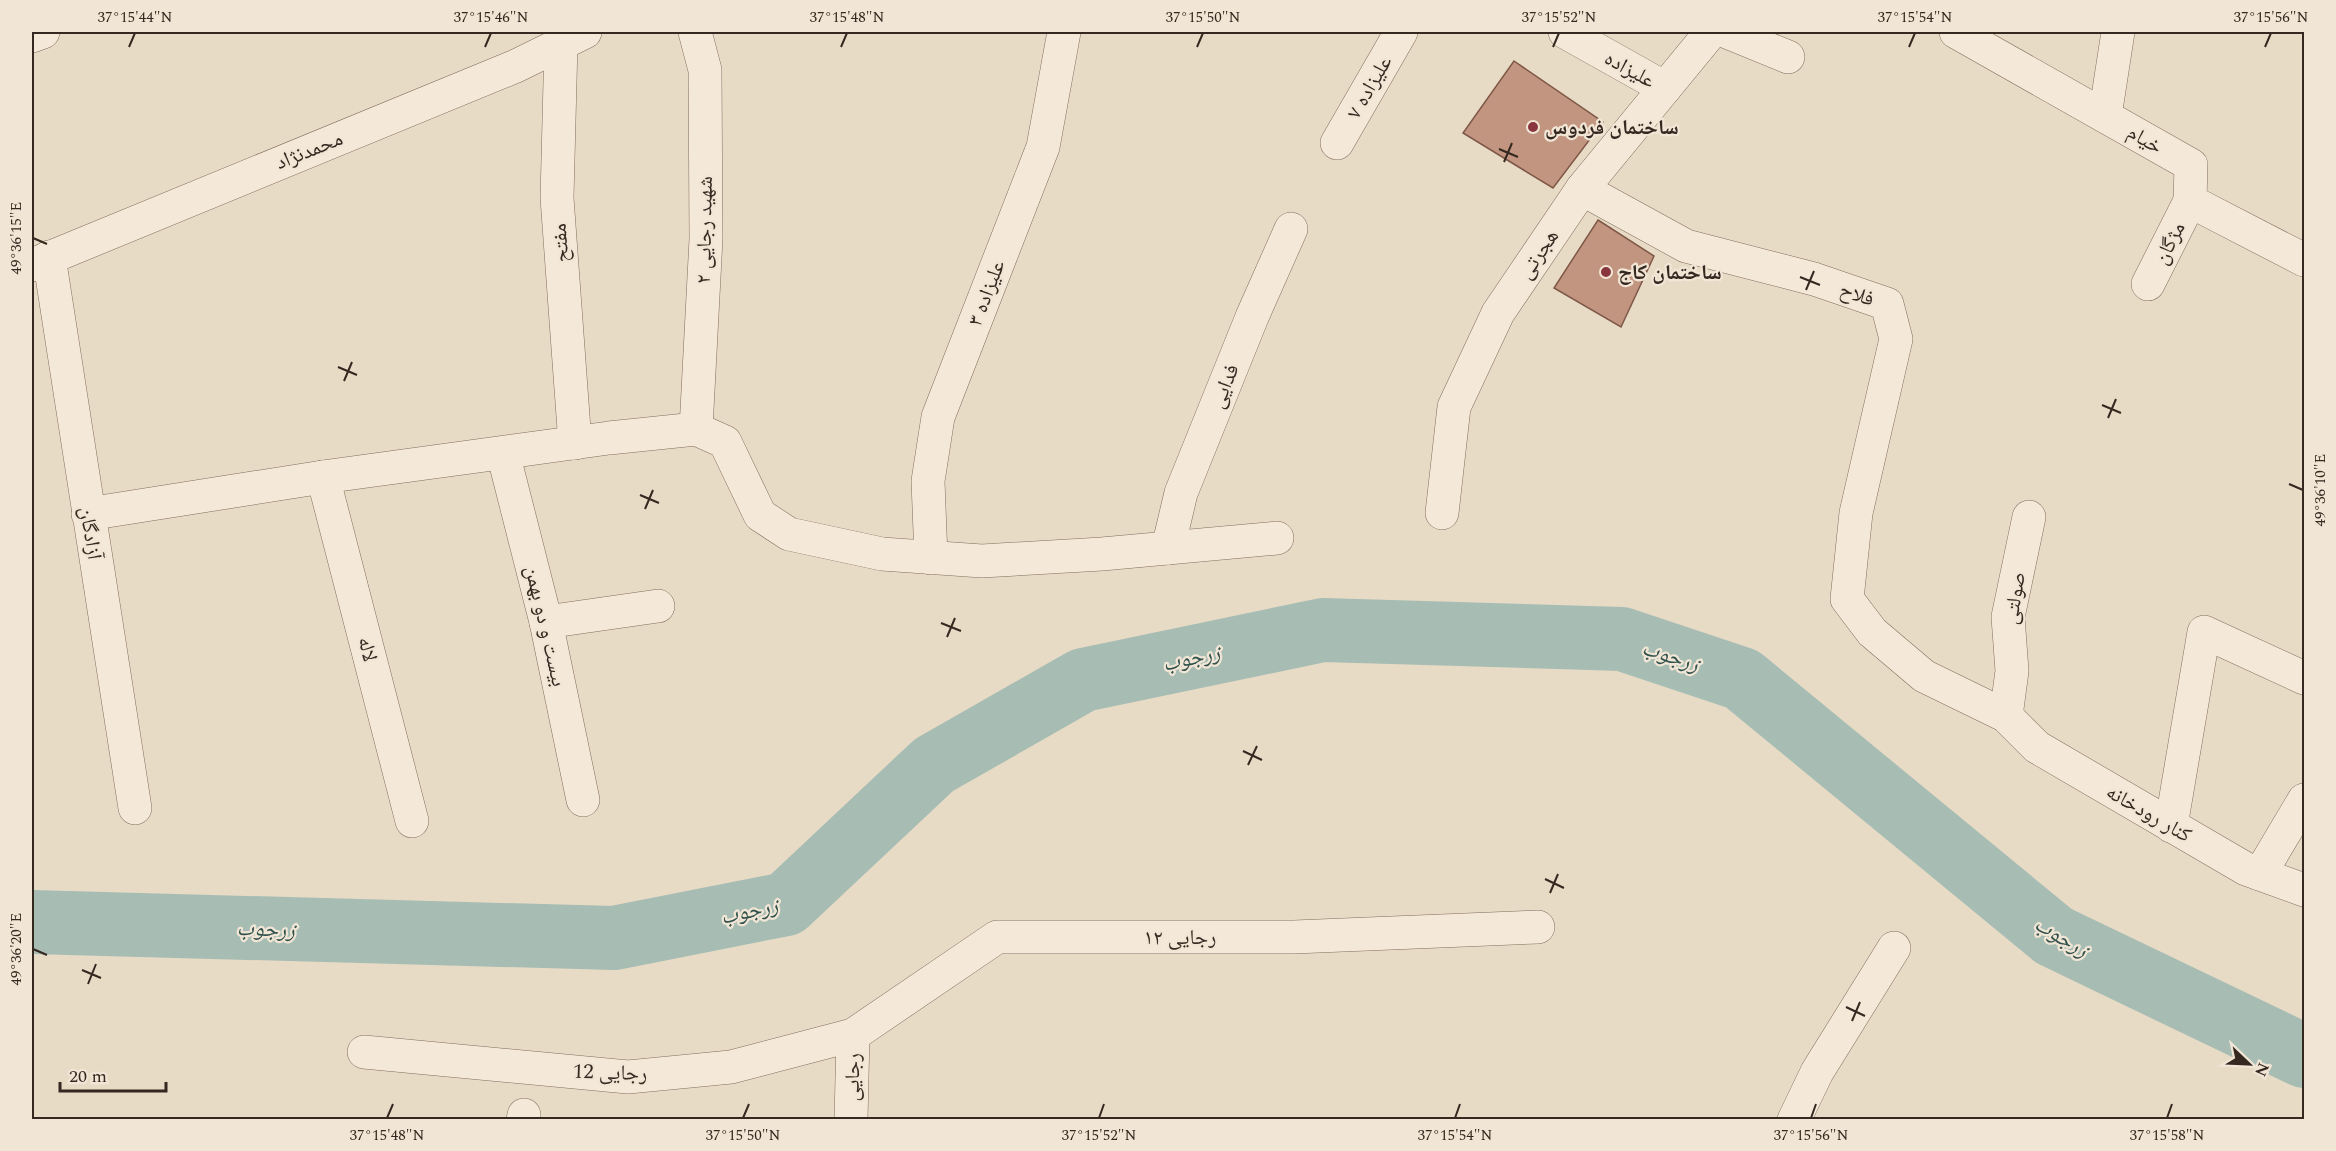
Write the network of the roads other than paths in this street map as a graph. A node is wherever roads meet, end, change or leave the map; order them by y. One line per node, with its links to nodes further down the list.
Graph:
1 (43, 32): 10 (street)
2 (695, 32): 22 (street, شهید رجایی ۲)
3 (1064, 32): 31 (street, علیزاده ۳)
4 (1401, 32): 15 (street, علیزاده ۷)
5 (1565, 32): 13 (street, علیزاده)
6 (1711, 32): 13 (street, هجرتی)
7 (1727, 32): 12 (street)
8 (1956, 32): 14 (street, خیام)
9 (2118, 32): 14 (street)
10 (32, 36)
11 (573, 37): 20 (street, محمدنژاد); 23 (street, مفتح)
12 (1788, 57)
13 (1665, 88): 16 (street, هجرتی)
14 (2105, 116): 17 (street, خیام)
15 (1337, 143)
16 (1582, 189): 26 (street, هجرتی); 32 (street, فلاح)
17 (2190, 201): 19 (street); 21 (street, مژگان)
18 (1291, 229): 30 (street, فدایی)
19 (2304, 260)
20 (40, 261): 27 (street, آزادگان)
21 (2148, 284)
22 (696, 429): 23 (street); 31 (street)
23 (575, 443): 24 (street)
24 (503, 453): 25 (street); 34 (street, بیست و دو بهمن)
25 (323, 477): 27 (street); 40 (street, لاله)
26 (1443, 513)
27 (88, 514): 39 (street, آزادگان)
28 (2029, 517): 36 (street, صولتی)
29 (1277, 538): 30 (street)
30 (1168, 548): 31 (street)
31 (931, 558)
32 (1847, 599): 36 (street, کنار رودخانه)
33 (658, 606): 34 (street)
34 (546, 622): 37 (street, بیست و دو بهمن)
35 (2304, 678): 41 (street)
36 (2006, 716): 41 (street, کنار رودخانه)
37 (584, 800)
38 (2304, 800): 42 (street)
39 (135, 808)
40 (412, 821)
41 (2171, 826): 42 (street, کنار رودخانه)
42 (2260, 874): 43 (street, کنار رودخانه)
43 (2304, 890)
44 (1538, 927): 46 (street, رجایی ۱۲)
45 (1894, 948): 49 (street)
46 (854, 1035): 47 (street, رجایی 12); 48 (street, رجایی)
47 (364, 1052)
48 (850, 1119)
49 (1794, 1119)

